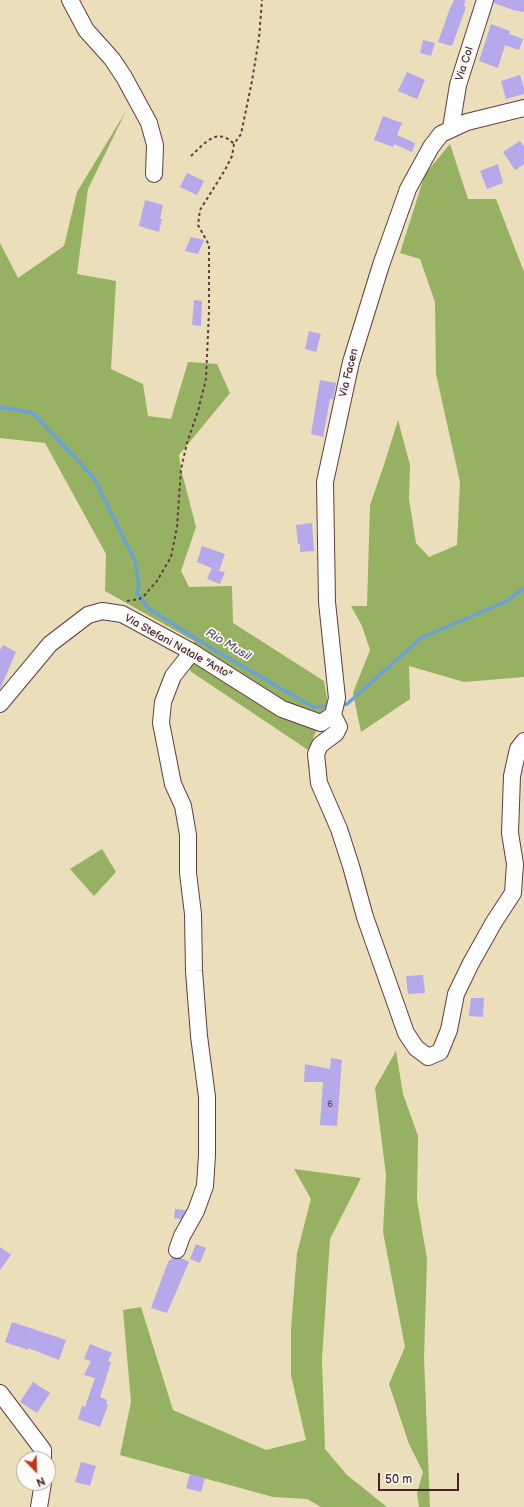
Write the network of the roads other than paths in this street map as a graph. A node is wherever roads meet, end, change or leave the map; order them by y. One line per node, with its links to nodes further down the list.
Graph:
1 (70, 0): 5 (street)
2 (485, 0): 4 (street, Via Col)
3 (524, 108): 4 (street, Via Facen)
4 (451, 128): 8 (street, Via Facen)
5 (154, 174)
6 (192, 652): 7 (street, Via Stefani Natale "Anto"); 8 (street, Via Stefani Natale "Anto"); 10 (street)
7 (0, 704)
8 (333, 715): 9 (street, Via Facen)
9 (524, 741)
10 (177, 1250)
11 (0, 1393): 12 (street)
12 (42, 1451)
13 (42, 1491): 14 (street)
14 (39, 1507)

